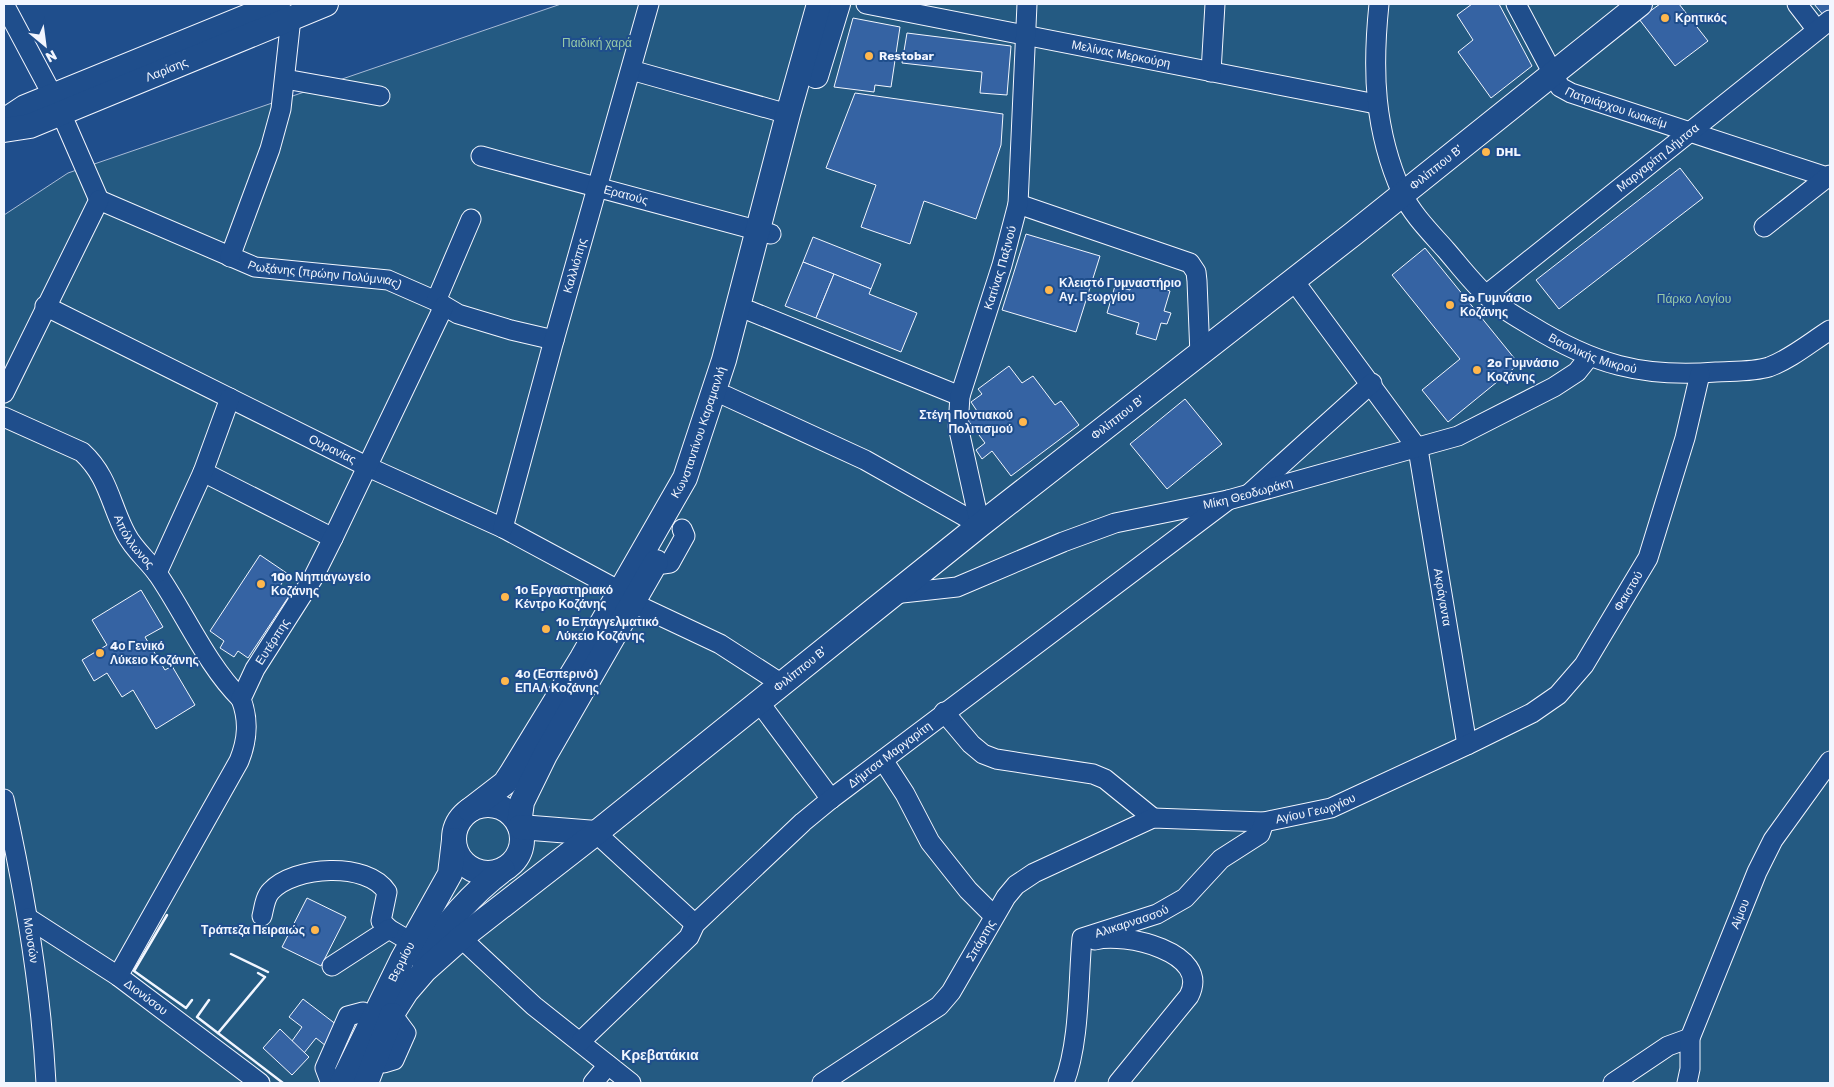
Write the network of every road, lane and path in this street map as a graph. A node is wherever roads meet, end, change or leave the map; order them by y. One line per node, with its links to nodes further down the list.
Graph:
1 (4, 4): 22 (street)
2 (326, 4): 13 (main road, Λαρίσης)
3 (649, 4): 16 (street, Καλλιόπης)
4 (819, 4): 23 (main road, Κωνσταντίνου Καραμανλή)
5 (838, 4): 35 (main road, Κωνσταντίνου Καραμανλή)
6 (866, 4): 15 (street, Μελίνας Μερκούρη)
7 (1027, 4): 15 (street, Κατίνας Παξινού)
8 (1215, 4): 17 (street)
9 (1379, 4): 21 (street, Βασιλικής Μικρού)
10 (1516, 4): 18 (street, Πατριάρχου Ιωακείμ)
11 (1640, 4): 18 (main road, Φιλίππου Β')
12 (1797, 4): 14 (street)
13 (284, 11): 19 (street); 22 (main road, Λαρίσης)
14 (1824, 25): 26 (street, Μαργαρίτη Δήμτσα)
15 (1024, 35): 17 (street, Μελίνας Μερκούρη); 32 (street, Κατίνας Παξινού)
16 (631, 70): 23 (street); 29 (street, Καλλιόπης)
17 (1211, 72): 21 (street, Μελίνας Μερκούρη)
18 (1552, 72): 26 (street, Πατριάρχου Ιωακείμ); 30 (main road, Φιλίππου Β')
19 (285, 79): 20 (street); 36 (street)
20 (380, 96)
21 (1376, 104): 30 (street, Βασιλικής Μικρού)
22 (57, 105): 24 (main road, Λαρίσης); 25 (main road, Λαρίσης); 31 (street)
23 (788, 114): 35 (main road, Κωνσταντίνου Καραμανλή)
24 (4, 122)
25 (4, 130)
26 (1690, 132): 28 (street, Πατριάρχου Ιωακείμ); 38 (street, Μαργαρίτη Δήμτσα)
27 (481, 156): 29 (street, Ερατούς)
28 (1829, 177): 34 (street)
29 (596, 187): 35 (street, Ερατούς); 43 (street, Καλλιόπης)
30 (1403, 194): 37 (main road, Φιλίππου Β'); 38 (street, Βασιλικής Μικρού)
31 (100, 200): 36 (street, Ρωξάνης (πρώην Πολύμνιας)); 40 (street)
32 (1018, 204): 44 (street); 50 (street, Κατίνας Παξινού)
33 (471, 219): 39 (street, Ευτέρπης)
34 (1764, 227)
35 (764, 232): 41 (main road, Κωνσταντίνου Καραμανλή); 65 (main road, Κωνσταντίνου Καραμανλή)
36 (230, 257): 39 (street, Ρωξάνης (πρώην Πολύμνιας))
37 (1294, 281): 44 (main road, Φιλίππου Β'); 47 (street)
38 (1486, 295): 45 (street, Βασιλικής Μικρού)
39 (440, 304): 43 (street, Ρωξάνης (πρώην Πολύμνιας)); 54 (street, Ευτέρπης)
40 (45, 306): 48 (street); 51 (street, Ουρανίας)
41 (750, 311): 49 (main road, Κωνσταντίνου Καραμανλή); 50 (street)
42 (1830, 330): 46 (street, Βασιλικής Μικρού)
43 (554, 340): 59 (street, Καλλιόπης)
44 (1200, 355): 58 (main road, Φιλίππου Β')
45 (1589, 357): 46 (street, Βασιλικής Μικρού); 53 (street, Μίκη Θεοδωράκη)
46 (1700, 374): 70 (street, Φαιστού)
47 (1372, 383): 53 (street); 56 (street)
48 (4, 393)
49 (726, 396): 58 (street); 65 (main road, Κωνσταντίνου Καραμανλή)
50 (960, 396): 58 (street, Κατίνας Παξινού)
51 (230, 398): 54 (street, Ουρανίας); 55 (street)
52 (4, 417): 63 (street, Απόλλωνος)
53 (1418, 449): 56 (street, Μίκη Θεοδωράκη); 70 (street, Ακράγαντα)
54 (368, 467): 59 (street, Ουρανίας); 61 (street, Ευτέρπης)
55 (203, 472): 61 (street); 63 (street)
56 (1247, 495): 57 (street, Μίκη Θεοδωράκη)
57 (1228, 500): 64 (street, Μίκη Θεοδωράκη); 69 (street, Δήμτσα Μαργαρίτη)
58 (980, 525): 64 (main road, Φιλίππου Β')
59 (503, 528): 65 (street, Ουρανίας)
60 (682, 529): 62 (street)
61 (333, 538): 67 (street, Ευτέρπης)
62 (663, 564)
63 (157, 573): 67 (street, Απόλλωνος)
64 (894, 594): 66 (main road, Φιλίππου Β')
65 (627, 596): 66 (street, Ουρανίας); 75 (main road, Κωνσταντίνου Καραμανλή); 78 (main road, Κωνσταντίνου Καραμανλή)
66 (782, 684): 68 (main road, Φιλίππου Β')
67 (241, 699): 92 (street)
68 (759, 702): 73 (street); 79 (main road, Φιλίππου Β')
69 (944, 712): 71 (street, Δήμτσα Μαργαρίτη); 76 (street)
70 (1467, 745): 77 (street, Αγίου Γεωργίου)
71 (883, 760): 73 (street, Δήμτσα Μαργαρίτη); 84 (street)
72 (1830, 761): 95 (street, Αίμου)
73 (831, 798): 86 (street, Δήμτσα Μαργαρίτη)
74 (4, 799): 85 (street, Μουσών)
75 (470, 810): 78 (main road); 80 (main road)
76 (1152, 818): 77 (street, Αγίου Γεωργίου); 84 (street, Σπάρτης)
77 (1264, 822): 90 (street, Αλικαρνασσού)
78 (520, 825): 79 (main road); 82 (main road)
79 (596, 833): 81 (main road, Φιλίππου Β'); 86 (street)
80 (454, 840): 82 (main road); 89 (main road, Βερμίου)
81 (558, 862): 82 (main road); 88 (main road, Φιλίππου Β')
82 (508, 866): 94 (main road, Βερμίου)
83 (262, 916): 87 (street)
84 (994, 916): 105 (street, Σπάρτης)
85 (28, 918): 92 (street, Διονύσου); 100 (street, Μουσών)
86 (695, 924): 96 (street, Δήμτσα Μαργαρίτη)
87 (389, 929): 89 (street); 91 (street)
88 (461, 938): 94 (main road, Φιλίππου Β'); 96 (street)
89 (411, 942): 99 (main road, Βερμίου)
90 (1082, 943): 106 (street, Αλικαρνασσού); 107 (street)
91 (332, 966)
92 (118, 976): 101 (street, Διονύσου)
93 (363, 1012): 99 (street)
94 (392, 1014): 97 (street); 102 (main road, Βερμίου)
95 (1690, 1038): 108 (street); 109 (street, Αίμου)
96 (580, 1042): 98 (street)
97 (384, 1063)
98 (608, 1065): 103 (street); 104 (street)
99 (336, 1082)
100 (46, 1083)
101 (260, 1083)
102 (366, 1083)
103 (592, 1083)
104 (631, 1083)
105 (822, 1083)
106 (1064, 1083)
107 (1118, 1083)
108 (1613, 1083)
109 (1687, 1083)

